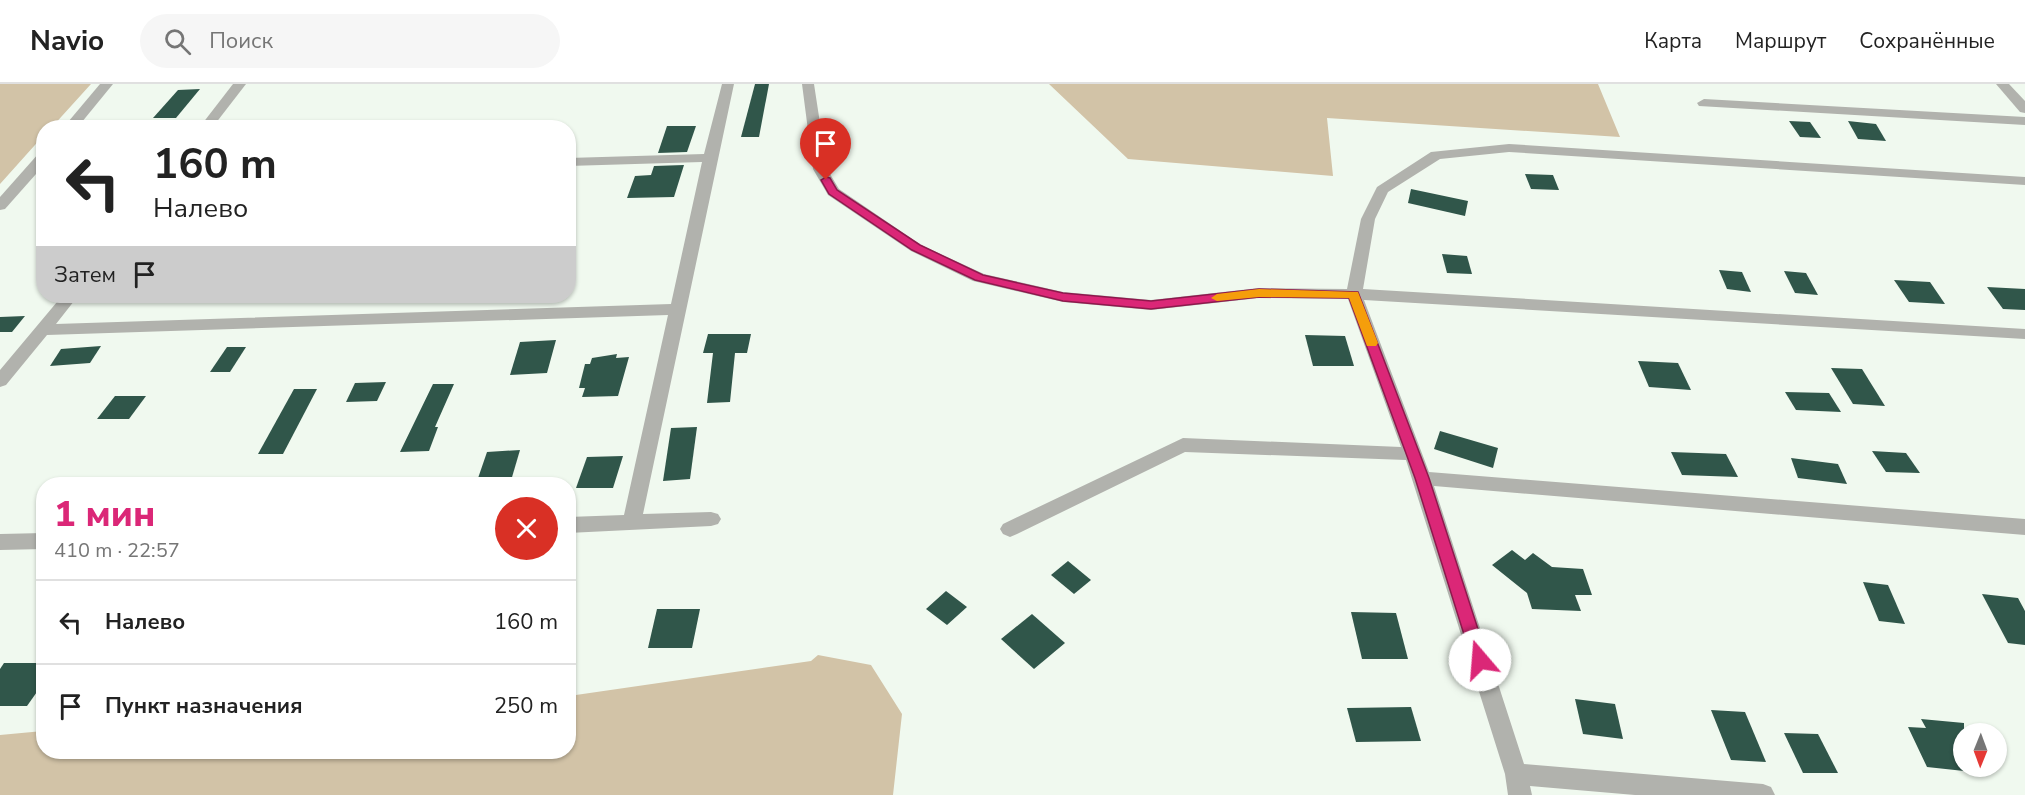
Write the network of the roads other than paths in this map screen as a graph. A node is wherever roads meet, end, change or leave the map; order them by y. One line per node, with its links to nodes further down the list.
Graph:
1 (107, 84): 8 (street)
2 (240, 84): 9 (street)
3 (728, 84): 11 (street)
4 (808, 84): 16 (street)
5 (2002, 84): 7 (street)
6 (1704, 103): 10 (street)
7 (2025, 109)
8 (76, 120)
9 (211, 120)
10 (2025, 121)
11 (710, 158): 12 (street); 18 (street)
12 (576, 162)
13 (36, 165): 15 (street)
14 (2025, 181): 16 (street)
15 (0, 206)
16 (1354, 294): 20 (street); 22 (street)
17 (64, 303): 19 (street)
18 (677, 309): 19 (street); 25 (street)
19 (42, 330): 21 (street)
20 (2025, 334)
21 (0, 381)
22 (1413, 454): 23 (street); 28 (street)
23 (1422, 478): 27 (street); 31 (street)
24 (711, 519): 25 (street)
25 (632, 523): 26 (street)
26 (576, 525)
27 (2025, 527)
28 (1010, 529)
29 (36, 541): 30 (street)
30 (0, 542)
31 (1518, 784): 32 (street)
32 (1763, 795)

